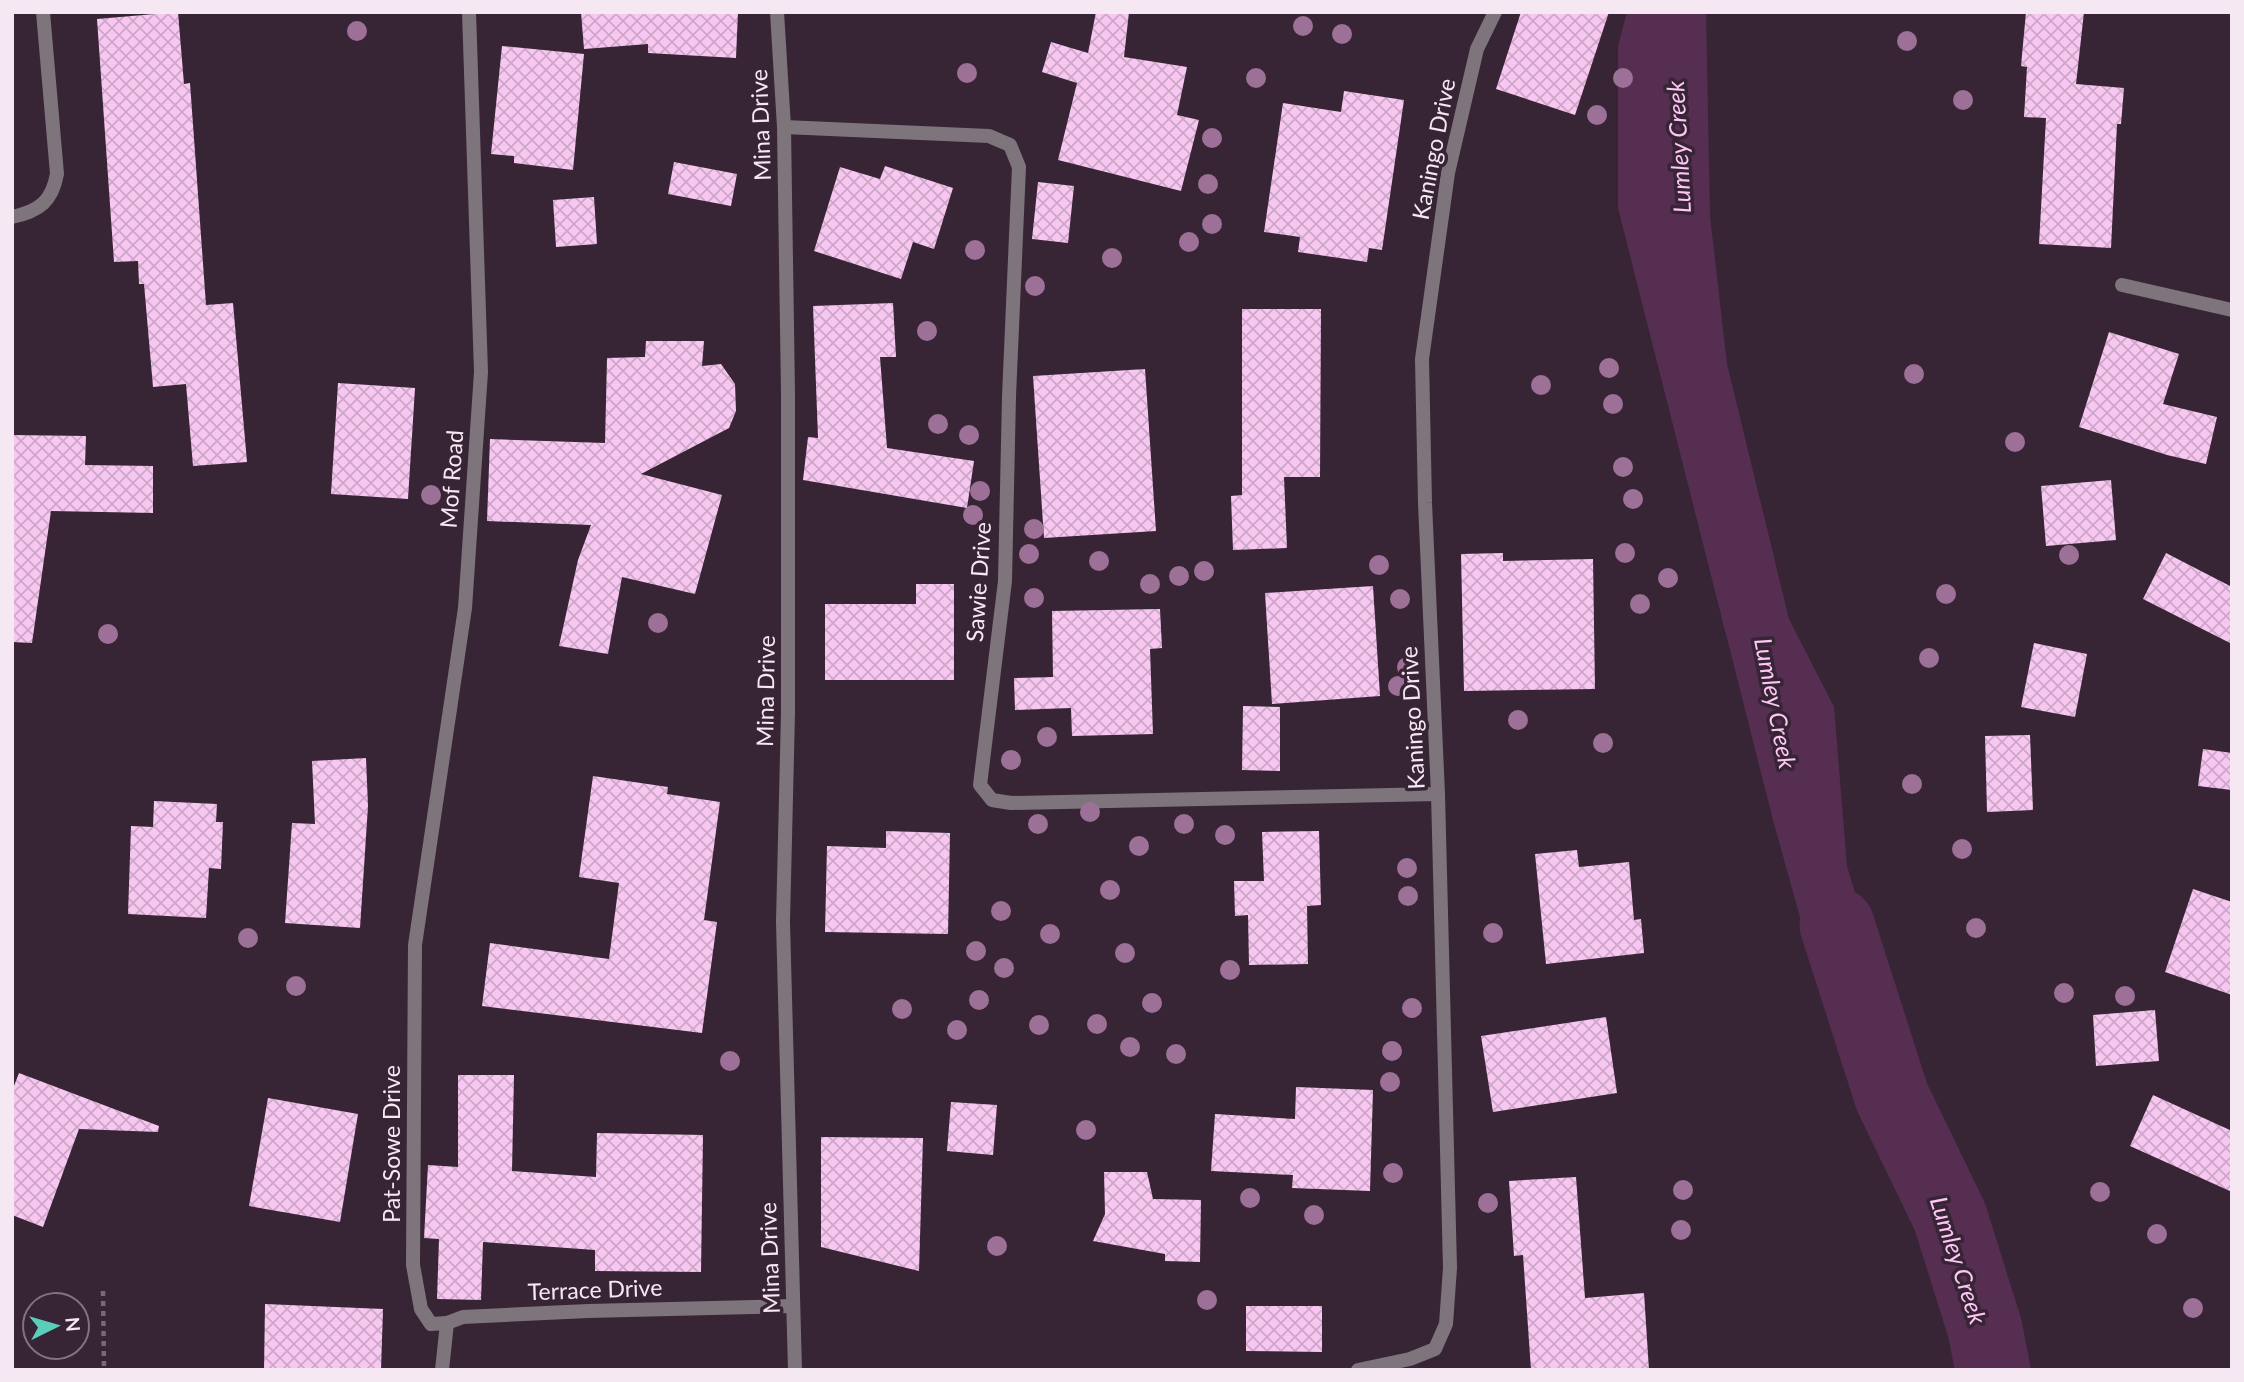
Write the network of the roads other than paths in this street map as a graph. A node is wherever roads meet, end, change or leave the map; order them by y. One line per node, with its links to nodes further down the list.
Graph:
1 (43, 12): 6 (street)
2 (469, 12): 10 (street, Mof Road)
3 (777, 12): 5 (street, Mina Drive)
4 (1495, 12): 9 (street, Kaningo Drive)
5 (784, 127): 9 (street, Sawie Drive); 11 (street, Mina Drive)
6 (12, 217)
7 (2122, 285): 8 (street)
8 (2232, 310)
9 (1438, 794): 15 (street, Kaningo Drive)
10 (415, 945): 12 (street, Pat-Sowe Drive)
11 (793, 1306): 12 (street, Terrace Drive); 14 (street, Mina Drive)
12 (447, 1323): 13 (street)
13 (442, 1370)
14 (794, 1370)
15 (1358, 1370)

